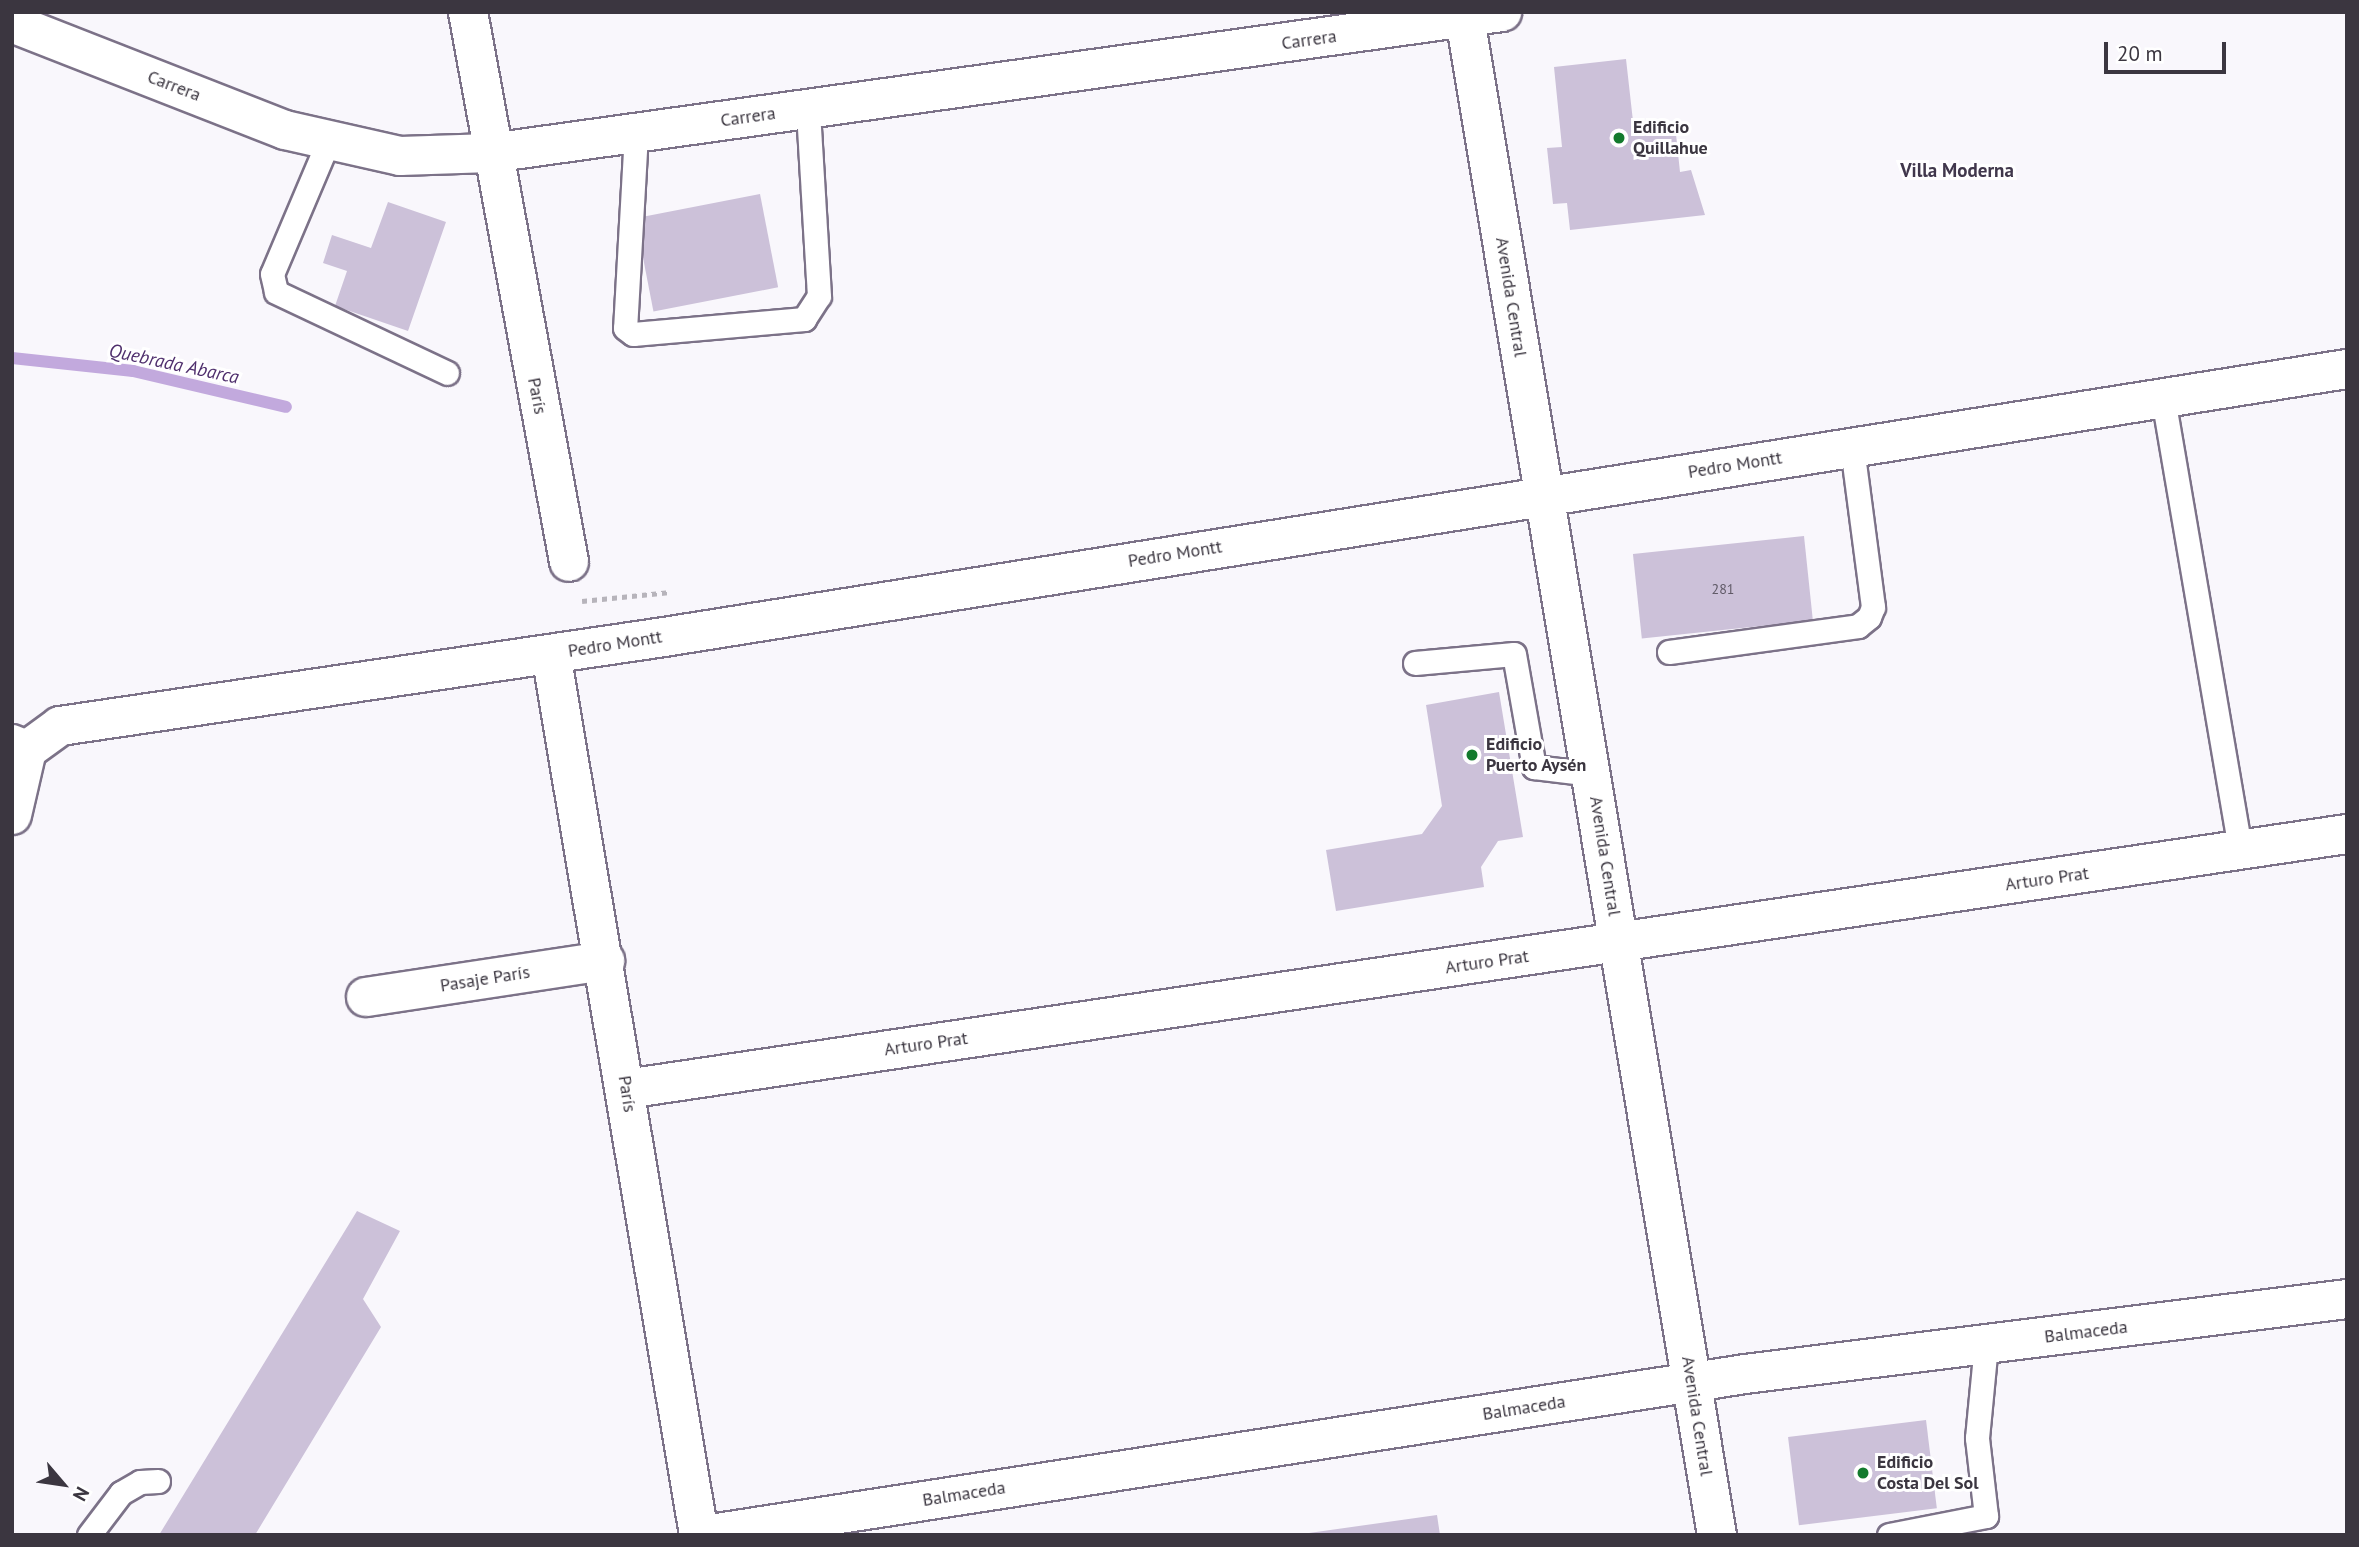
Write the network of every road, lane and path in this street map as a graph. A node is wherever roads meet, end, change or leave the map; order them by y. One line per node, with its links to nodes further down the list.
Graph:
1 (468, 12): 7 (street, París)
2 (1477, 14): 4 (street, Carrera); 12 (street, Avenida Central)
3 (12, 23): 6 (street, Carrera)
4 (808, 109): 5 (street, Carrera); 5 (lane)
5 (636, 133): 7 (street, Carrera)
6 (328, 142): 7 (street, Carrera); 9 (lane)
7 (491, 153): 13 (street, París)
8 (2347, 369): 10 (street, Pedro Montt)
9 (447, 373)
10 (2163, 398): 11 (street, Pedro Montt); 22 (lane)
11 (1852, 447): 12 (street, Pedro Montt); 15 (lane)
12 (1544, 495): 16 (street, Pedro Montt); 19 (street, Avenida Central)
13 (569, 562): 14 (path)
14 (687, 590)
15 (1669, 652)
16 (551, 654): 18 (street, Pedro Montt); 24 (street, París)
17 (1415, 663): 19 (lane)
18 (20, 747): 20 (street)
19 (1592, 774): 23 (street, Avenida Central)
20 (12, 815)
21 (2347, 834): 22 (street, Arturo Prat)
22 (2240, 850): 23 (street, Arturo Prat)
23 (1619, 942): 26 (street, Arturo Prat); 29 (street, Avenida Central)
24 (605, 961): 25 (street, Pasaje París); 26 (street, París)
25 (366, 997)
26 (626, 1088): 32 (street, París)
27 (2347, 1299): 28 (street, Balmaceda)
28 (1986, 1344): 29 (street, Balmaceda); 35 (lane)
29 (1691, 1382): 33 (street, Balmaceda); 34 (street, Avenida Central)
30 (158, 1481): 31 (lane)
31 (89, 1535)
32 (699, 1535)
33 (704, 1535)
34 (1717, 1535)
35 (1889, 1535)

